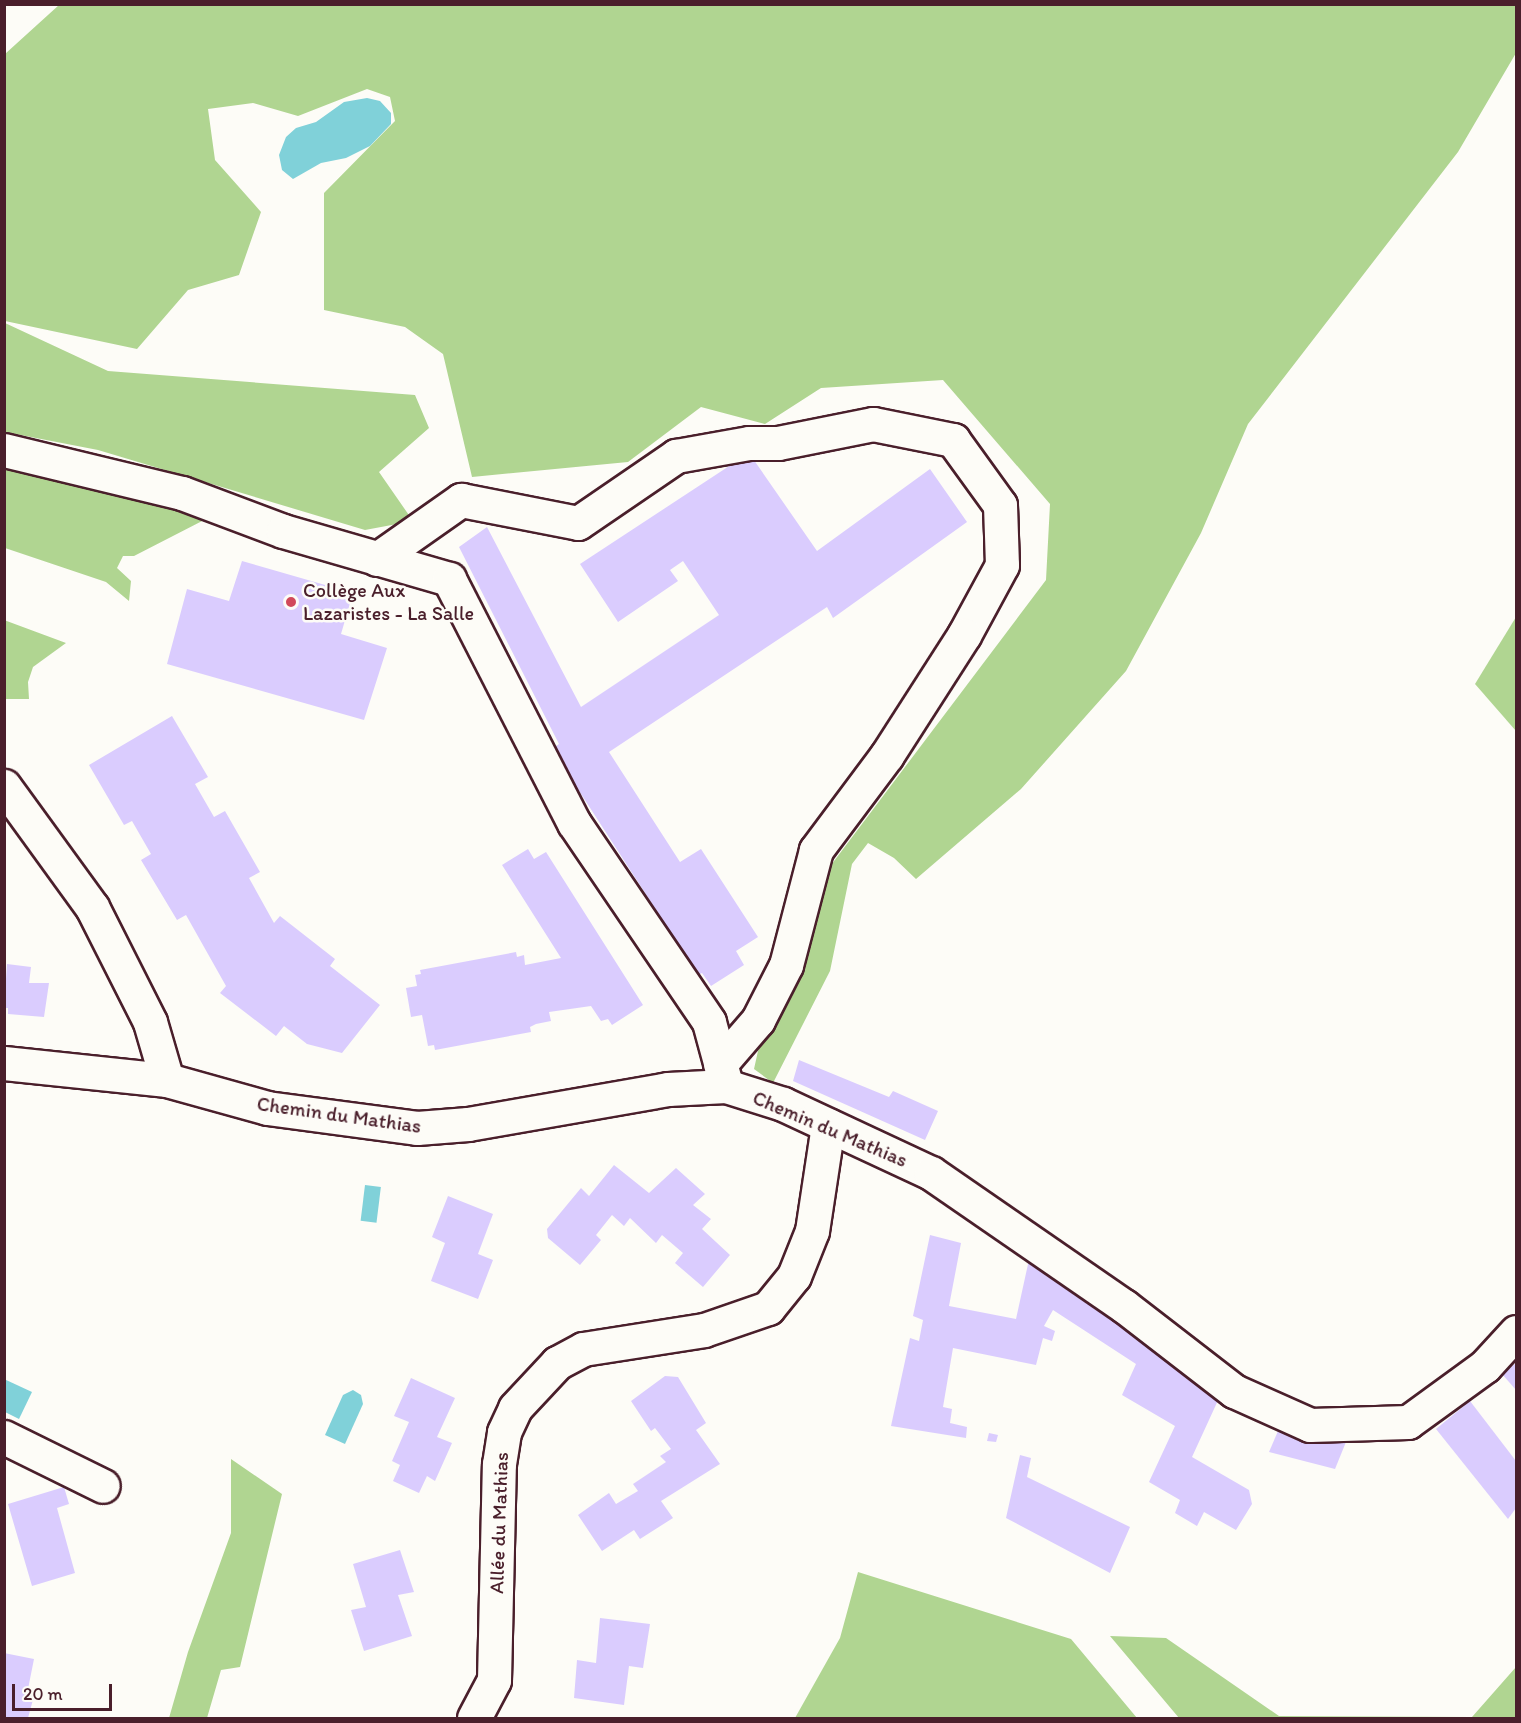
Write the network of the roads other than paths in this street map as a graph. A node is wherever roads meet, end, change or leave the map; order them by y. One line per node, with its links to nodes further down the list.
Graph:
1 (4, 450): 2 (street)
2 (376, 560): 5 (street); 5 (street)
3 (4, 786): 6 (street)
4 (4, 1063): 6 (street, Chemin du Mathias)
5 (723, 1075): 6 (street, Chemin du Mathias); 7 (street, Chemin du Mathias)
6 (167, 1080)
7 (828, 1125): 8 (street, Chemin du Mathias); 11 (street, Allée du Mathias)
8 (1516, 1332)
9 (4, 1437): 10 (street)
10 (103, 1486)
11 (474, 1719)

